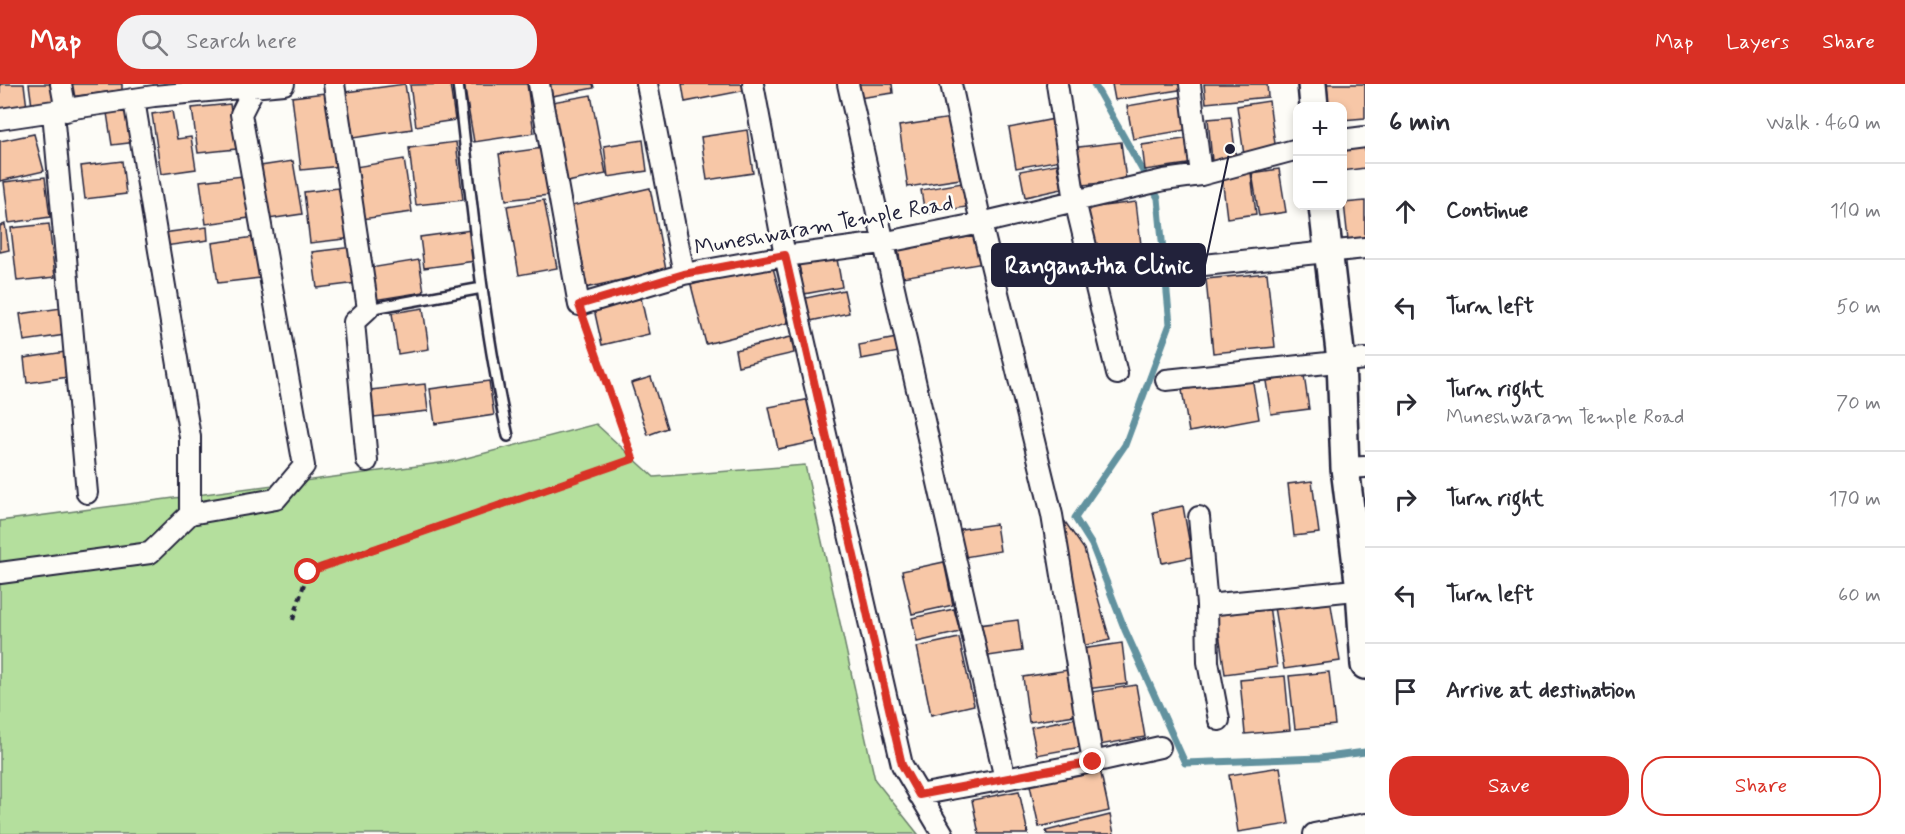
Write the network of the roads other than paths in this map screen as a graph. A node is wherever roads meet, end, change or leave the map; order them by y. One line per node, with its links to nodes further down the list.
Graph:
1 (61, 84): 17 (street)
2 (284, 84): 13 (street)
3 (334, 84): 33 (street)
4 (458, 84): 32 (lane)
5 (539, 84): 31 (street, Muneshwaram Temple Road)
6 (647, 84): 31 (street)
7 (753, 84): 29 (street)
8 (848, 84): 26 (street)
9 (951, 84): 25 (street)
10 (1057, 84): 23 (street)
11 (1190, 84): 22 (street)
12 (1312, 84): 16 (street)
13 (256, 86): 14 (street); 41 (street)
14 (153, 90): 15 (street)
15 (134, 100): 17 (street); 41 (street)
16 (1314, 102)
17 (59, 112): 18 (street); 40 (street)
18 (0, 119)
19 (1365, 137): 20 (street)
20 (1347, 139)
21 (1293, 150): 22 (street, Muneshwaram Temple Road)
22 (1201, 175): 23 (street, Muneshwaram Temple Road)
23 (1075, 201): 25 (street, Muneshwaram Temple Road); 35 (street)
24 (1323, 210): 28 (street)
25 (981, 224): 26 (street, Muneshwaram Temple Road); 49 (street)
26 (882, 243): 29 (street, Muneshwaram Temple Road); 50 (street)
27 (1365, 248): 28 (street)
28 (1328, 251): 30 (street); 34 (street)
29 (785, 255): 31 (street, Muneshwaram Temple Road); 51 (street)
30 (1185, 267)
31 (684, 274)
32 (482, 288): 33 (lane); 37 (lane)
33 (369, 309): 38 (street)
34 (1353, 359): 36 (street); 39 (street)
35 (1117, 374)
36 (1166, 380)
37 (508, 436)
38 (366, 461)
39 (1355, 467): 44 (street)
40 (87, 493)
41 (190, 514): 43 (street)
42 (1199, 517): 45 (street)
43 (0, 573)
44 (1363, 589): 45 (street); 46 (street)
45 (1207, 605): 47 (street)
46 (1365, 665)
47 (1219, 720)
48 (1160, 747): 49 (street)
49 (1093, 762): 50 (street)
50 (1005, 779): 51 (street)
51 (919, 795): 53 (street)
52 (1365, 824): 54 (street)
53 (943, 834)
54 (1314, 834)

